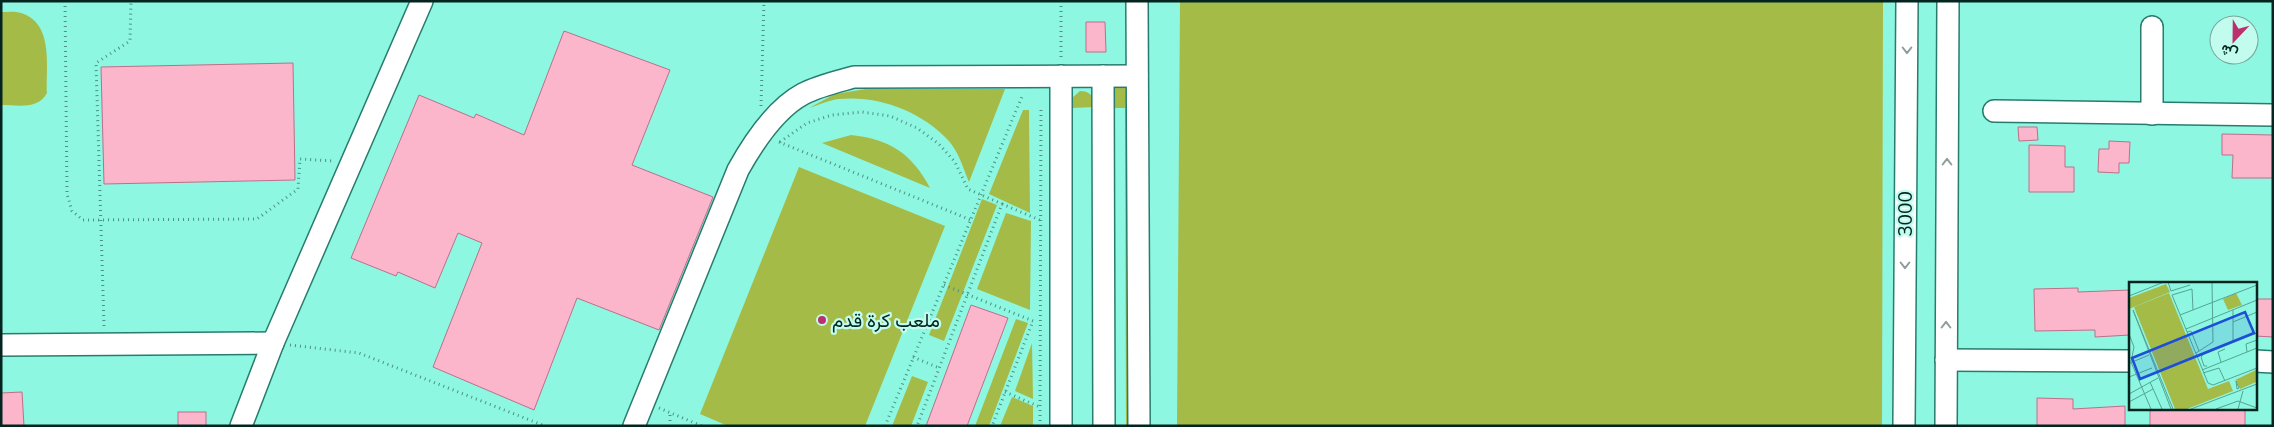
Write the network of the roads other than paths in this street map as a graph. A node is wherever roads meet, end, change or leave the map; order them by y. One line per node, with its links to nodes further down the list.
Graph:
1 (422, 1): 12 (street)
2 (1138, 1): 8 (street)
3 (1907, 1): 23 (street, 3000, one-way to 23)
4 (1948, 1): 14 (street, one-way to 4)
5 (2152, 27): 10 (street)
6 (1045, 76): 7 (street); 19 (street); 20 (street)
7 (1103, 76): 8 (street); 21 (street)
8 (1137, 76): 22 (street)
9 (1994, 111): 10 (street)
10 (2152, 114): 11 (street)
11 (2273, 116)
12 (273, 344): 13 (street); 18 (street)
13 (1, 345)
14 (1946, 360): 15 (street); 24 (street)
15 (2129, 361)
16 (2256, 361): 17 (street)
17 (2273, 362)
18 (242, 426)
19 (634, 426)
20 (1061, 426)
21 (1104, 426)
22 (1139, 426)
23 (1904, 426)
24 (1946, 426)

